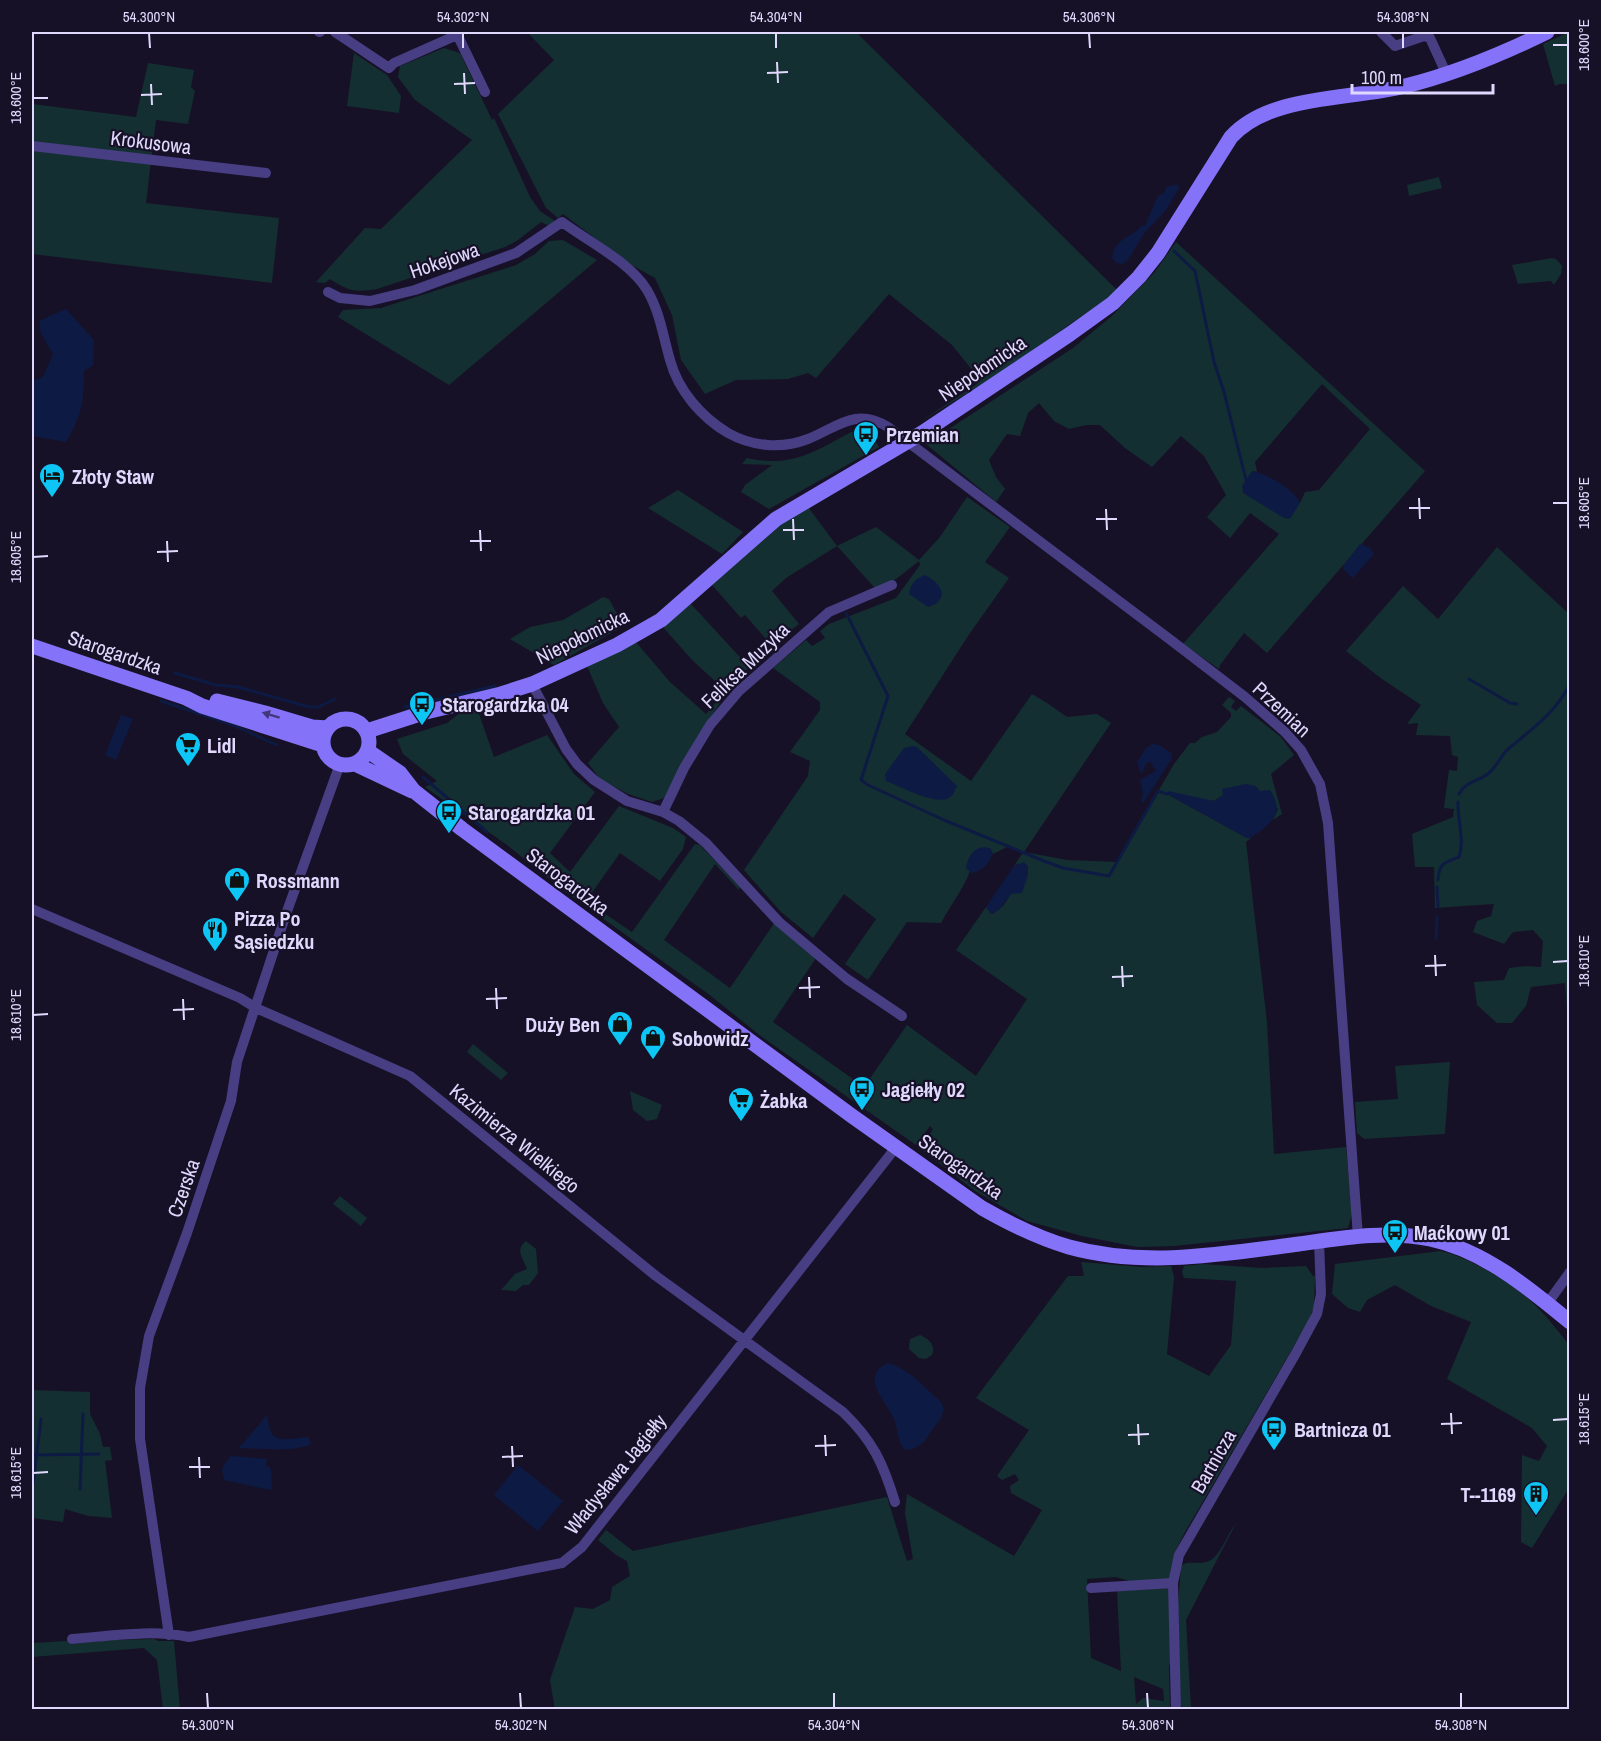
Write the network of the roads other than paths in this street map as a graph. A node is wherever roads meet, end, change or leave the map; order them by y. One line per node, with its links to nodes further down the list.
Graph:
1 (335, 32): 4 (street)
2 (1381, 32): 5 (street)
3 (1547, 32): 5 (main road, Niepołomicka)
4 (456, 33): 6 (street)
5 (1446, 73): 11 (main road, Niepołomicka)
6 (485, 92)
7 (32, 146): 8 (street, Krokusowa)
8 (266, 173)
9 (562, 222): 10 (street, Hokejowa); 11 (street, Przemian)
10 (328, 292)
11 (908, 442): 14 (main road, Niepołomicka); 27 (street, Przemian)
12 (892, 585): 22 (street, Feliksa Muzyka)
13 (32, 646): 15 (main road, Starogardzka)
14 (532, 684): 17 (main road, Niepołomicka); 22 (street)
15 (186, 698): 16 (main road, Starogardzka, one-way to 15); 18 (main road, Starogardzka)
16 (328, 728): 17 (main road); 18 (main road)
17 (367, 731): 19 (main road)
18 (323, 744): 20 (main road)
19 (368, 751): 20 (main road); 21 (main road, Starogardzka)
20 (348, 764): 21 (main road, Starogardzka); 24 (street, Czerska)
21 (414, 791): 26 (main road, Starogardzka)
22 (663, 812): 25 (street)
23 (32, 909): 24 (street, Kazimierza Wielkiego)
24 (256, 1008): 32 (street, Kazimierza Wielkiego); 36 (street, Czerska)
25 (902, 1016)
26 (897, 1146): 28 (main road, Starogardzka); 32 (street, Władysława Jagiełły)
27 (1358, 1237): 28 (main road, Starogardzka); 30 (main road, Starogardzka)
28 (1318, 1241): 34 (street, Bartnicza)
29 (1569, 1272): 30 (street)
30 (1547, 1304): 31 (main road, Starogardzka)
31 (1569, 1322)
32 (744, 1340): 33 (street, Kazimierza Wielkiego); 36 (street, Władysława Jagiełły)
33 (895, 1502)
34 (1173, 1583): 35 (street); 38 (street, Bartnicza)
35 (1091, 1588)
36 (169, 1635): 37 (street, Władysława Jagiełły)
37 (72, 1639)
38 (1176, 1710)

